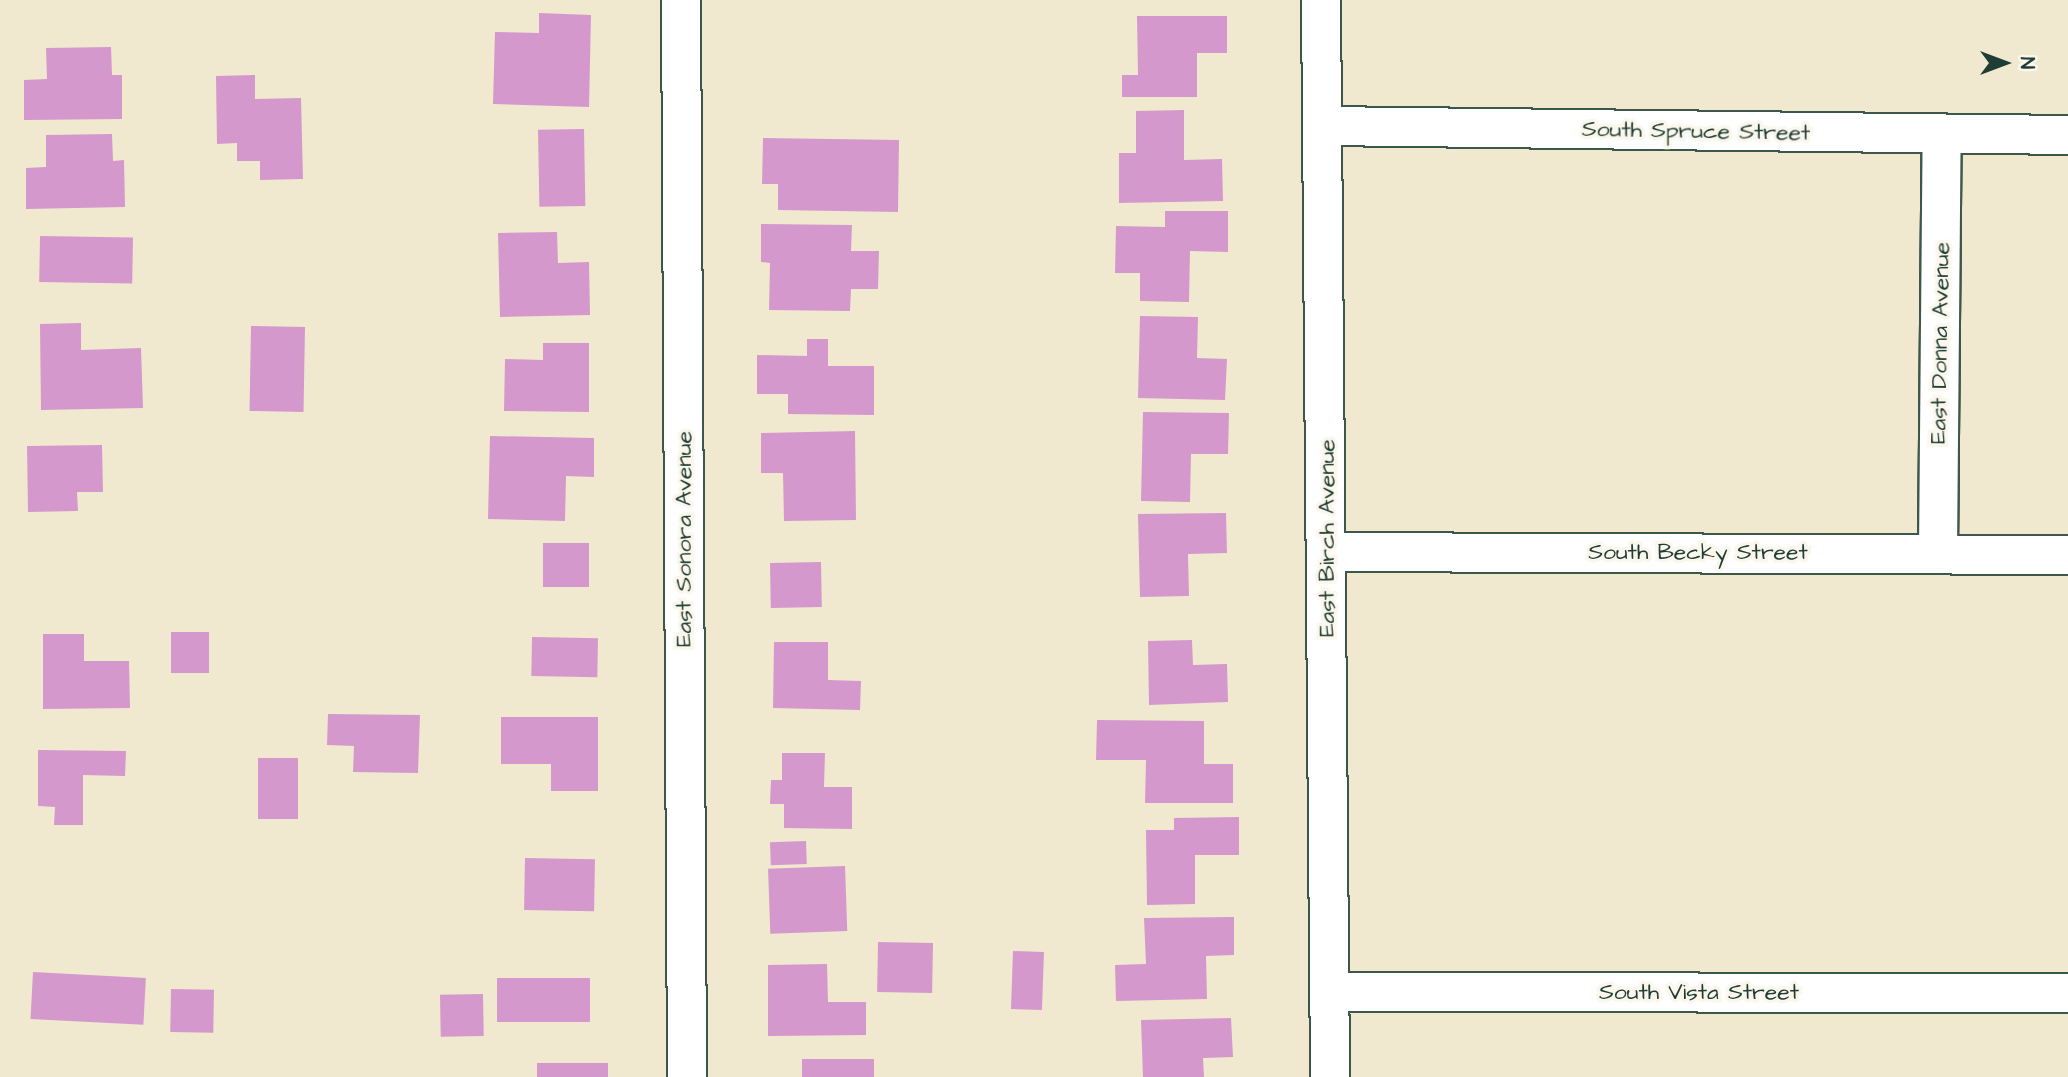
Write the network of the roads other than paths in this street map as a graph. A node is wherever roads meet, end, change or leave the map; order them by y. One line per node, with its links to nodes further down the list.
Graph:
1 (681, 0): 11 (street, East Sonora Avenue)
2 (1321, 0): 3 (street, East Birch Avenue)
3 (1323, 126): 4 (street, South Spruce Street); 6 (street, East Birch Avenue)
4 (1942, 134): 5 (street, South Spruce Street); 7 (street, East Donna Avenue)
5 (2068, 135)
6 (1327, 552): 7 (street, South Becky Street); 9 (street, East Birch Avenue)
7 (1938, 553): 8 (street, South Becky Street)
8 (2068, 555)
9 (1331, 992): 10 (street, South Vista Street); 12 (street, East Birch Avenue)
10 (2068, 993)
11 (687, 1077)
12 (1330, 1077)

